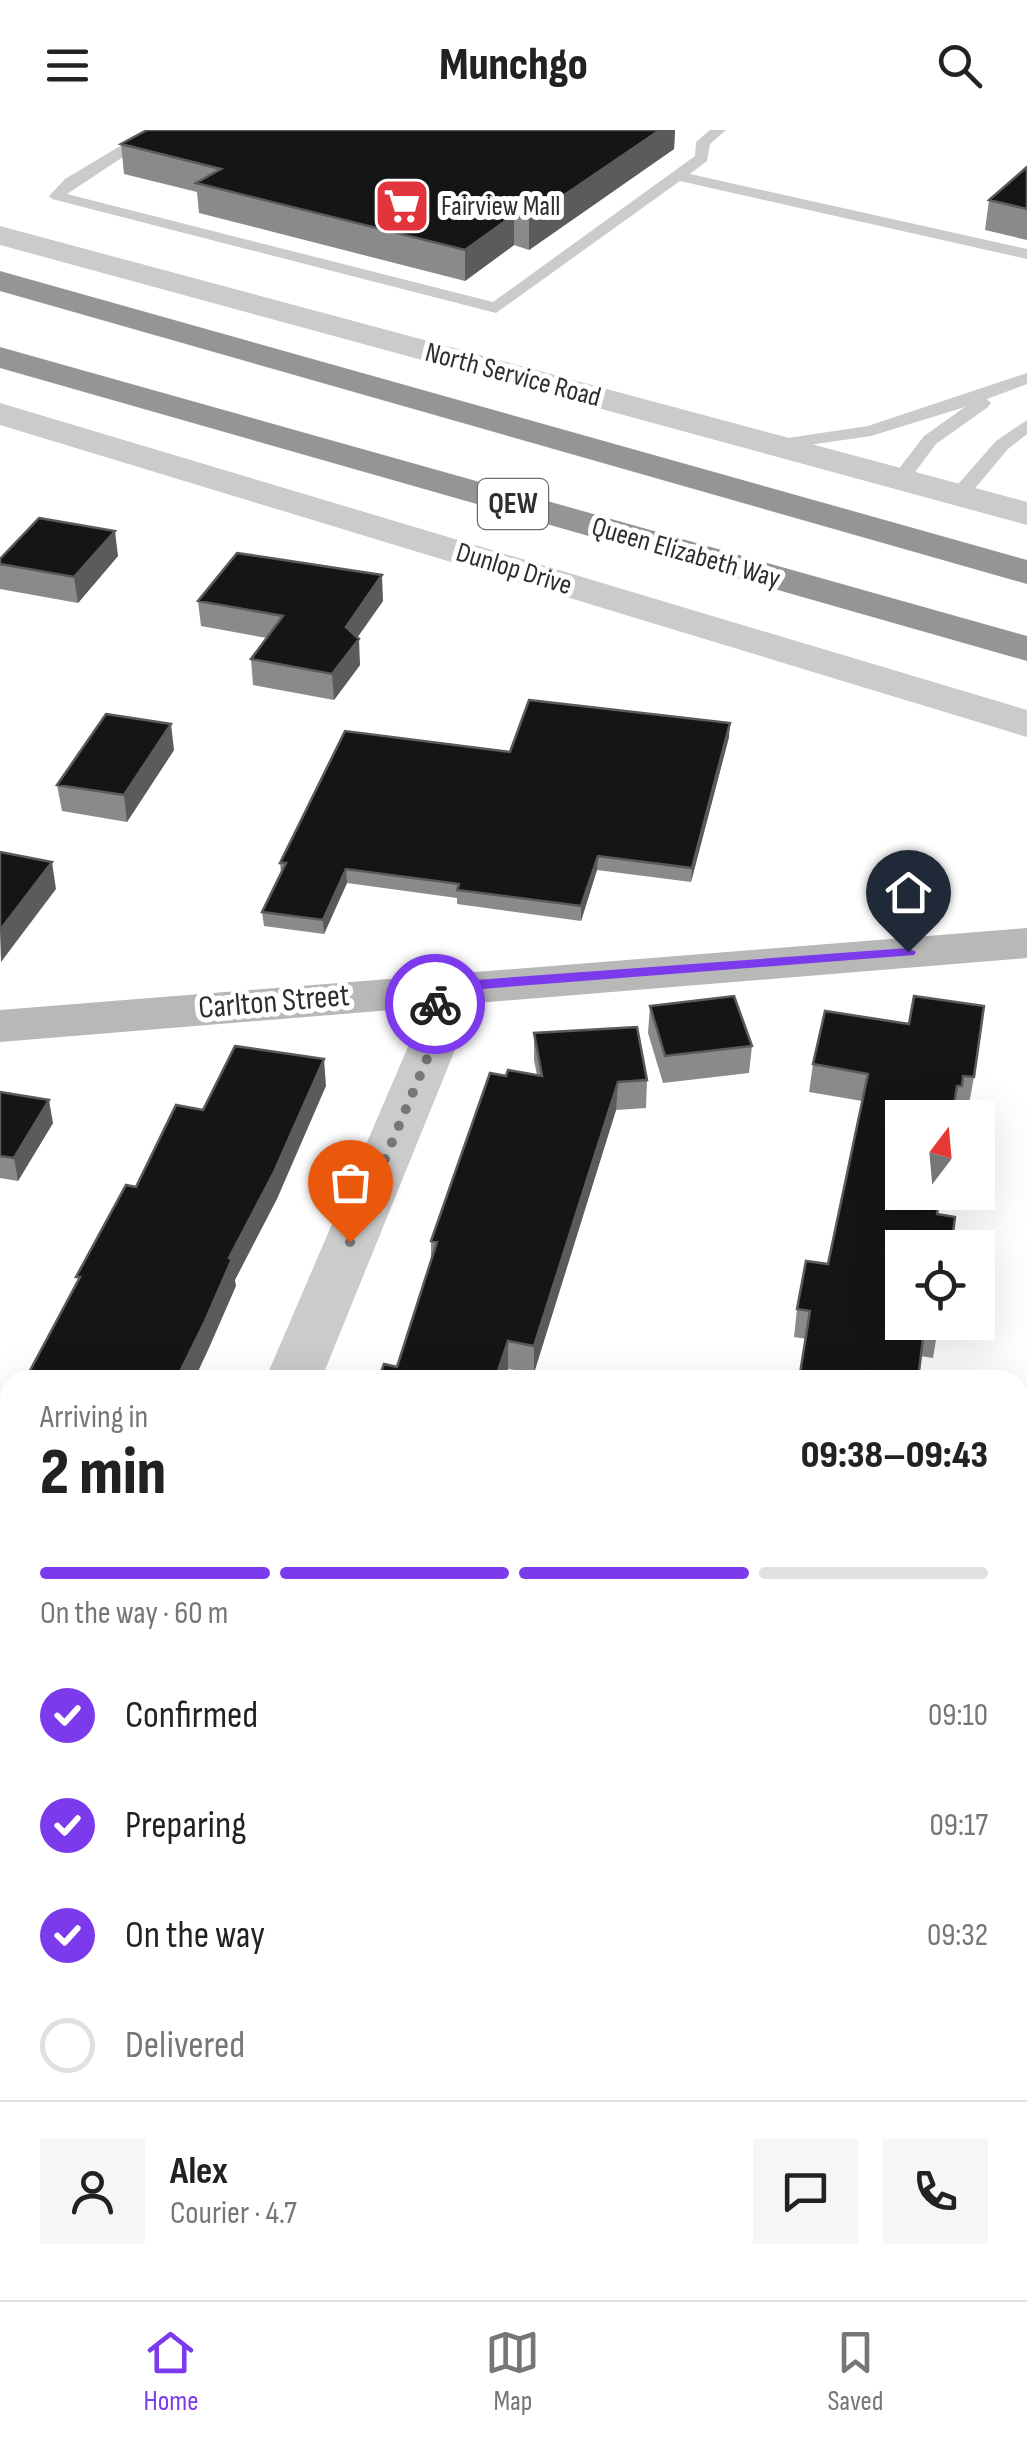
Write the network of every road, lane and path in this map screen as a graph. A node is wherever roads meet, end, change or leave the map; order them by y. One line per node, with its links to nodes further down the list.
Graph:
1 (157, 130): 3 (lane)
2 (718, 130): 3 (lane)
3 (679, 176): 5 (lane)
4 (0, 236): 12 (street, North Service Road)
5 (1027, 254)
6 (0, 281): 16 (highway, QEW)
7 (0, 357): 17 (highway, Queen Elizabeth Way / QEW)
8 (1027, 378): 9 (lane)
9 (1007, 385): 12 (lane); 13 (lane)
10 (0, 414): 18 (street, Dunlop Drive)
11 (1027, 425): 14 (lane)
12 (772, 445): 13 (street, North Service Road)
13 (900, 480): 14 (street, North Service Road)
14 (959, 495): 15 (street, North Service Road)
15 (1027, 514)
16 (1027, 572)
17 (1027, 649)
18 (1027, 724)
19 (1027, 944): 20 (main road, Carlton Street)
20 (434, 988): 21 (main road, Carlton Street); 22 (street)
21 (0, 1026)
22 (296, 1370)

